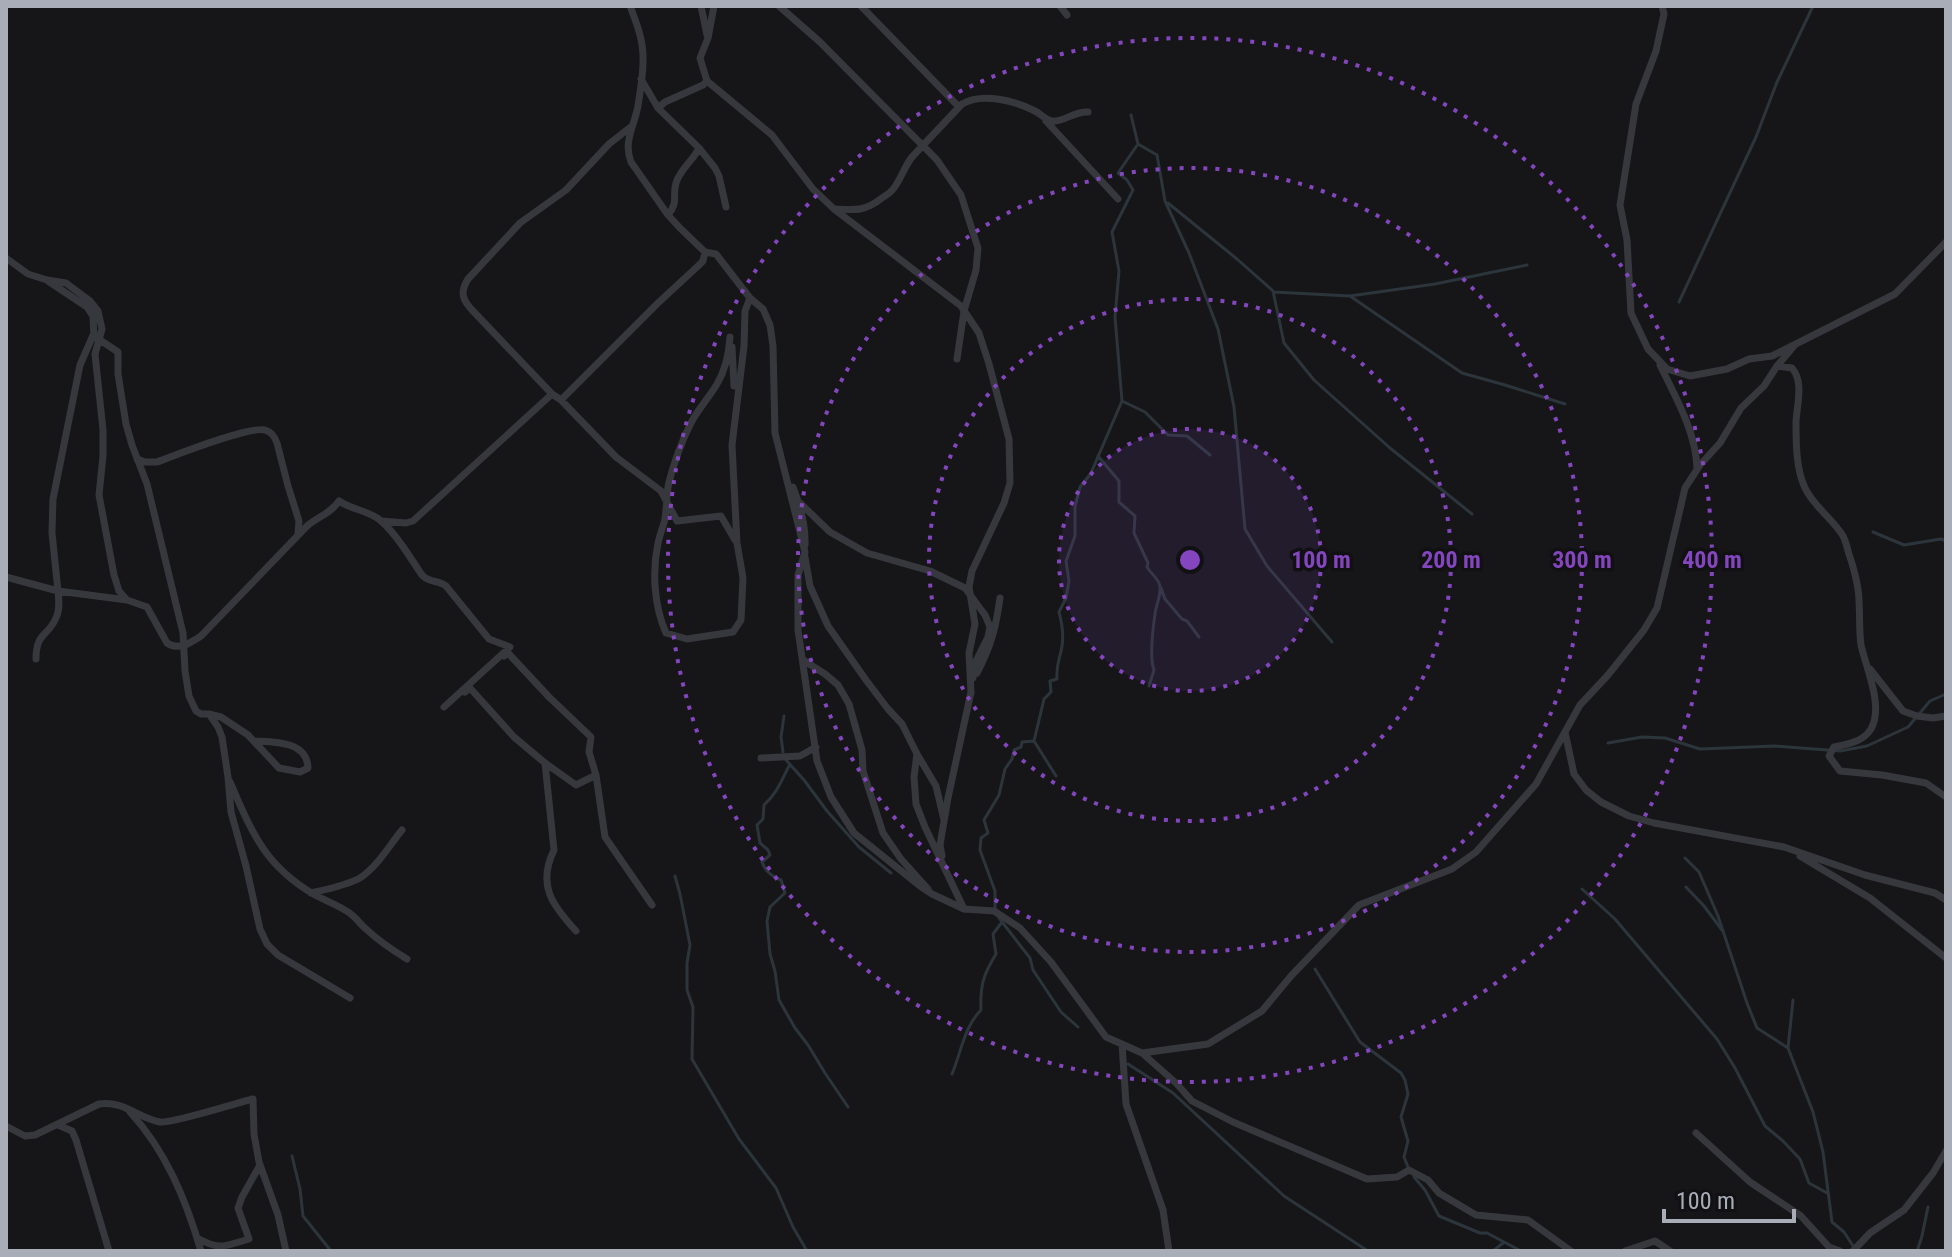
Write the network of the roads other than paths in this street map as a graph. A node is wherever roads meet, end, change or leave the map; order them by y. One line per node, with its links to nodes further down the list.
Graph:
1 (630, 6): 10 (street)
2 (701, 6): 9 (street)
3 (714, 6): 9 (street)
4 (779, 6): 17 (street)
5 (861, 6): 12 (street)
6 (1060, 6): 8 (street)
7 (1662, 6): 31 (street)
8 (1067, 15)
9 (708, 38): 11 (street)
10 (641, 79): 13 (street); 16 (street)
11 (707, 81): 13 (street); 21 (street)
12 (959, 107): 15 (street); 17 (street)
13 (658, 108): 18 (street)
14 (1088, 112): 15 (street)
15 (1039, 114): 19 (street)
16 (632, 126): 22 (street); 33 (street)
17 (923, 146): 21 (street); 27 (street)
18 (699, 148): 20 (street); 22 (street)
19 (1118, 199)
20 (726, 207)
21 (834, 209): 27 (street)
22 (668, 215): 24 (street)
23 (1946, 242): 29 (street)
24 (705, 252): 26 (street); 34 (street)
25 (6, 258): 28 (street)
26 (750, 298): 35 (street); 36 (street)
27 (964, 311): 30 (street); 47 (street)
28 (97, 336): 37 (street); 46 (street); 49 (street)
29 (1794, 346): 31 (street); 32 (street)
30 (957, 359)
31 (1657, 359): 38 (street)
32 (1777, 366): 38 (street); 54 (street)
33 (552, 394): 34 (street); 41 (street)
34 (561, 400): 39 (street)
35 (736, 401): 39 (street); 43 (street)
36 (775, 433): 40 (street); 44 (street)
37 (137, 459): 42 (street); 50 (street)
38 (1685, 488): 61 (street)
39 (667, 501): 43 (street); 43 (street)
40 (799, 502): 44 (street); 47 (street)
41 (381, 521): 42 (street); 57 (street)
42 (298, 535): 50 (street)
43 (737, 543)
44 (805, 552): 53 (street); 64 (street)
45 (6, 577): 46 (street)
46 (58, 591): 49 (street); 52 (street)
47 (969, 593): 56 (street); 58 (street)
48 (1000, 598): 56 (street)
49 (127, 600): 51 (street)
50 (184, 645): 51 (street); 55 (street)
51 (174, 646): 55 (street)
52 (36, 659)
53 (803, 660): 63 (street); 75 (street)
54 (1868, 666): 60 (street); 69 (street)
55 (185, 669): 59 (street)
56 (973, 678): 58 (street)
57 (470, 688): 66 (street); 67 (street)
58 (971, 693): 70 (street)
59 (209, 714): 62 (street); 68 (street)
60 (1946, 716)
61 (1565, 732): 72 (street); 84 (street)
62 (255, 741): 62 (street)
63 (816, 747): 65 (street); 75 (street)
64 (917, 754): 70 (street); 73 (street)
65 (761, 758)
66 (545, 763): 67 (street); 79 (street)
67 (596, 775): 77 (street)
68 (228, 777): 74 (street); 82 (street)
69 (1946, 797)
70 (944, 820): 73 (street)
71 (402, 830): 74 (street)
72 (1784, 847): 76 (street); 80 (street)
73 (943, 866): 78 (street)
74 (311, 893): 81 (street)
75 (932, 894): 78 (street)
76 (1946, 900)
77 (652, 905)
78 (964, 909): 83 (street)
79 (576, 931)
80 (1946, 958)
81 (407, 959)
82 (350, 998)
83 (1122, 1044): 84 (street); 96 (street)
84 (1142, 1053): 92 (street)
85 (126, 1107): 86 (street); 90 (street); 91 (street)
86 (58, 1125): 87 (street); 93 (street)
87 (6, 1126)
88 (1696, 1133): 101 (street)
89 (1946, 1151): 102 (street)
90 (260, 1165): 91 (street); 95 (street)
91 (197, 1238): 94 (street)
92 (1563, 1246): 97 (street); 98 (street)
93 (109, 1251)
94 (201, 1251)
95 (286, 1251)
96 (1169, 1251)
97 (1571, 1251)
98 (1578, 1251)
99 (1625, 1251): 100 (street)
100 (1670, 1251)
101 (1840, 1251)
102 (1853, 1251)

